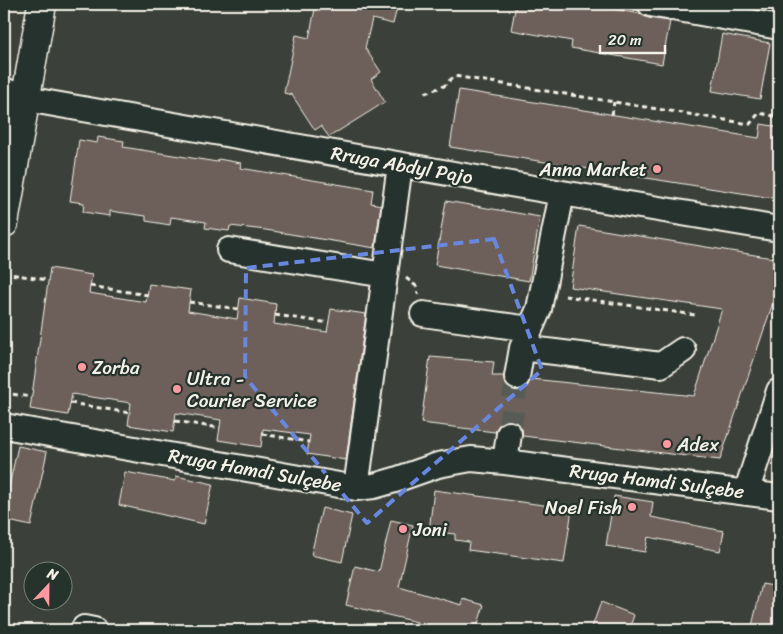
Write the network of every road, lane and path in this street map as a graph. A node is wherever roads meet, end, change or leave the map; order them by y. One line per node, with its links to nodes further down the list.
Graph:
1 (42, 4): 5 (main road)
2 (650, 4): 3 (street)
3 (779, 27)
4 (425, 93): 6 (path)
5 (15, 94): 9 (street, Rruga Abdyl Pajo); 10 (main road)
6 (614, 102): 7 (path); 8 (path)
7 (612, 115)
8 (779, 117)
9 (400, 165): 11 (street, Rruga Abdyl Pajo); 15 (street)
10 (8, 175): 12 (main road)
11 (562, 194): 13 (street, Rruga Abdyl Pajo); 19 (street)
12 (4, 223)
13 (779, 229)
14 (229, 250): 15 (street)
15 (386, 268): 23 (path); 42 (street)
16 (4, 273): 17 (path)
17 (48, 280)
18 (90, 286): 20 (path)
19 (542, 293): 25 (path); 27 (street)
20 (148, 295)
21 (189, 302): 22 (path)
22 (238, 309)
23 (423, 314): 27 (street)
24 (275, 315): 26 (path)
25 (696, 315)
26 (329, 323)
27 (526, 339): 28 (street); 29 (street)
28 (683, 350)
29 (517, 377)
30 (779, 391): 43 (street)
31 (4, 393): 32 (path)
32 (31, 397)
33 (70, 403): 34 (path)
34 (130, 413)
35 (175, 420): 37 (path)
36 (4, 426): 42 (street, Rruga Hamdi Sulçebe)
37 (220, 428)
38 (262, 434): 40 (path)
39 (509, 434): 41 (street)
40 (309, 442)
41 (505, 462): 42 (street, Rruga Hamdi Sulçebe); 43 (street, Rruga Hamdi Sulçebe)
42 (356, 488)
43 (746, 493): 44 (street, Rruga Hamdi Sulçebe)
44 (779, 497)
45 (83, 630): 46 (street)
46 (94, 630)

